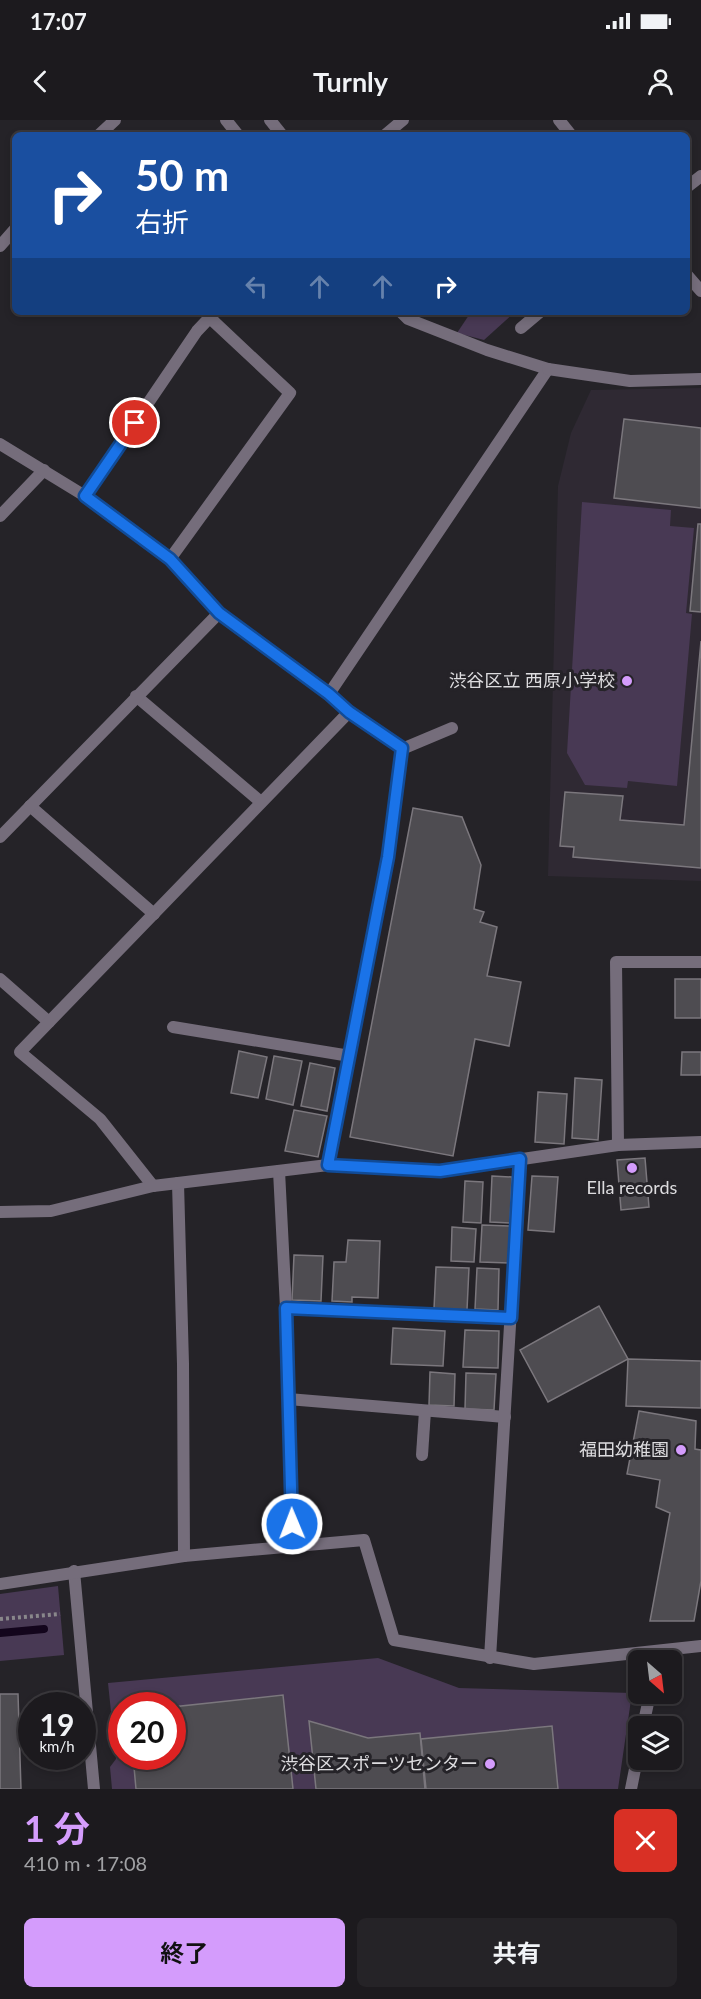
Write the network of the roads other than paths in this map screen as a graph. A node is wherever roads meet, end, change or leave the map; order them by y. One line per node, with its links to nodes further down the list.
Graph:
1 (115, 120): 6 (street)
2 (226, 120): 7 (street)
3 (270, 120): 8 (street)
4 (403, 120): 9 (street)
5 (558, 120): 10 (street)
6 (103, 132)
7 (236, 132)
8 (280, 132)
9 (389, 132)
10 (568, 132)
11 (12, 232): 12 (street)
12 (0, 246)
13 (690, 278): 14 (street)
14 (701, 291)
15 (212, 315): 23 (street); 25 (street)
16 (404, 315): 19 (street)
17 (537, 315): 18 (street)
18 (522, 328)
19 (548, 369): 20 (street); 27 (street)
20 (701, 379)
21 (0, 444): 22 (street)
22 (45, 470): 23 (street); 24 (street)
23 (85, 496): 25 (street)
24 (0, 516)
25 (170, 559): 26 (street)
26 (219, 613): 27 (street); 28 (street)
27 (329, 694): 29 (street)
28 (136, 696): 32 (street); 33 (street)
29 (349, 712): 31 (street); 32 (street)
30 (452, 728): 31 (street)
31 (402, 748): 40 (street)
32 (261, 802): 35 (street)
33 (30, 806): 34 (street); 35 (street)
34 (0, 837)
35 (154, 914): 38 (street)
36 (701, 962): 42 (street)
37 (0, 979): 38 (street)
38 (49, 1022): 47 (street)
39 (174, 1027): 40 (street)
40 (350, 1056): 44 (street)
41 (701, 1142): 42 (street)
42 (618, 1145): 43 (street)
43 (520, 1159): 44 (street); 50 (street)
44 (328, 1165): 45 (street)
45 (279, 1171): 46 (street); 49 (street)
46 (178, 1183): 47 (street); 56 (street)
47 (153, 1186): 48 (street)
48 (0, 1212)
49 (286, 1308): 50 (street); 51 (street)
50 (511, 1318): 53 (street)
51 (288, 1399): 52 (street); 55 (street)
52 (425, 1411): 53 (street); 54 (street)
53 (505, 1417): 61 (street)
54 (422, 1455)
55 (292, 1545): 56 (street); 61 (street)
56 (184, 1557): 57 (street)
57 (74, 1571): 58 (street); 64 (street)
58 (0, 1584)
59 (701, 1646): 60 (street)
60 (682, 1650)
61 (490, 1658): 62 (street)
62 (628, 1658)
63 (635, 1770): 65 (street)
64 (94, 1789)
65 (632, 1789)

